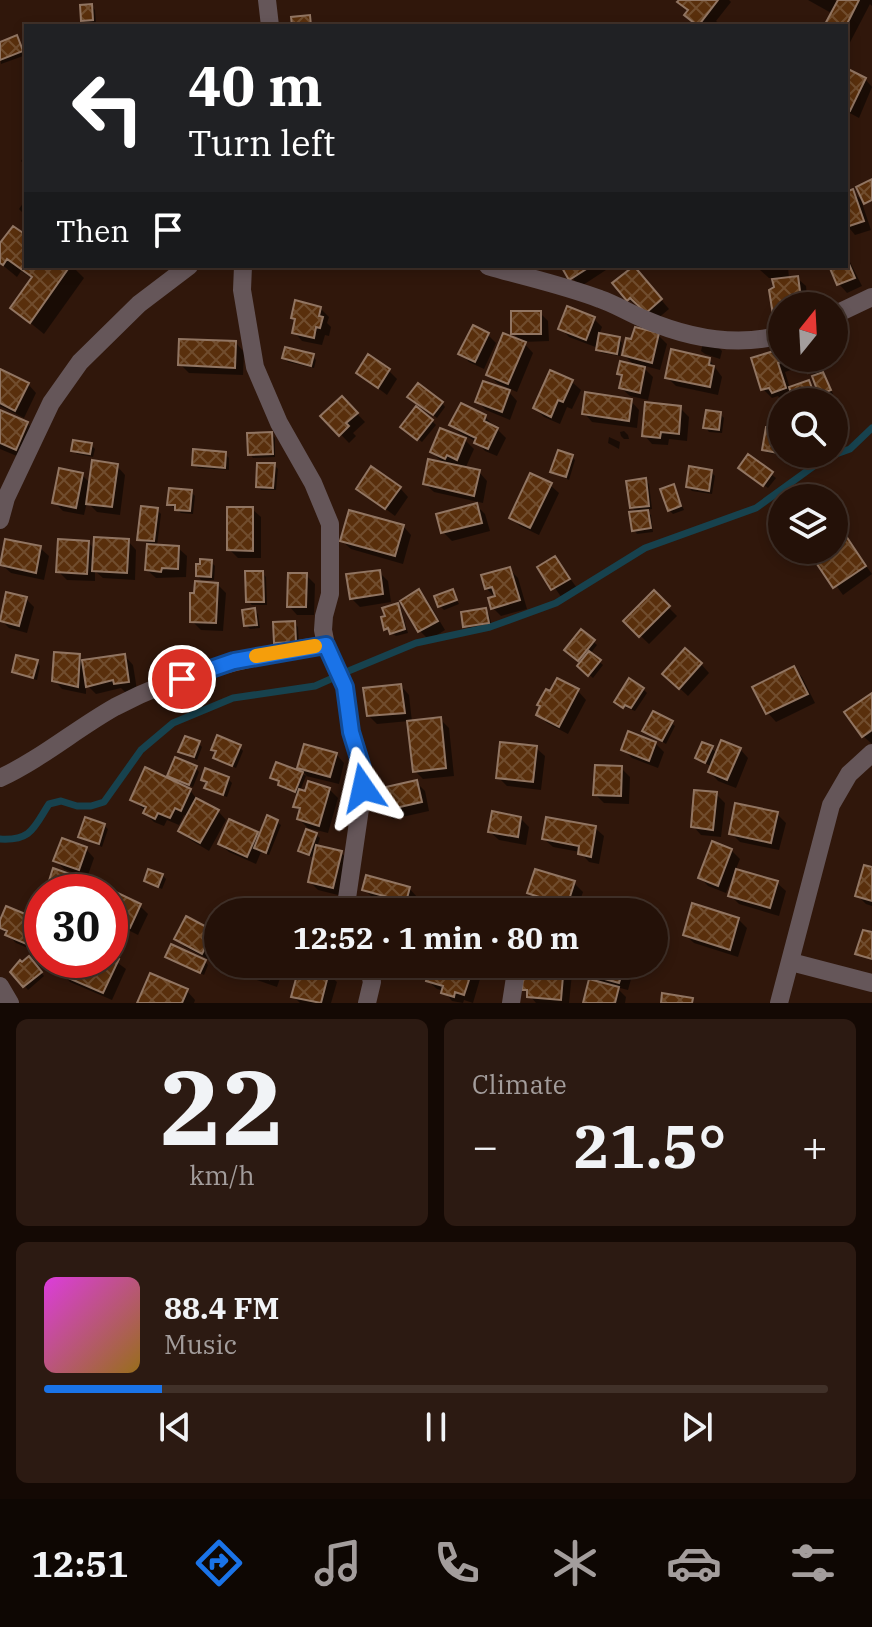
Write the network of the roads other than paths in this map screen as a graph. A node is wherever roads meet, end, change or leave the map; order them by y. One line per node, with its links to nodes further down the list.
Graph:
1 (267, 0): 2 (street)
2 (270, 24)
3 (186, 268): 9 (street)
4 (243, 268): 10 (street)
5 (495, 268): 8 (street)
6 (872, 297): 7 (street)
7 (848, 308)
8 (768, 339)
9 (0, 520)
10 (326, 645): 12 (street); 13 (street)
11 (872, 753): 14 (street)
12 (0, 778)
13 (347, 898)
14 (791, 962): 17 (street); 22 (street)
15 (371, 978): 20 (street)
16 (515, 978): 21 (street)
17 (872, 983)
18 (0, 986): 19 (street)
19 (10, 1003)
20 (367, 1003)
21 (511, 1003)
22 (779, 1003)

